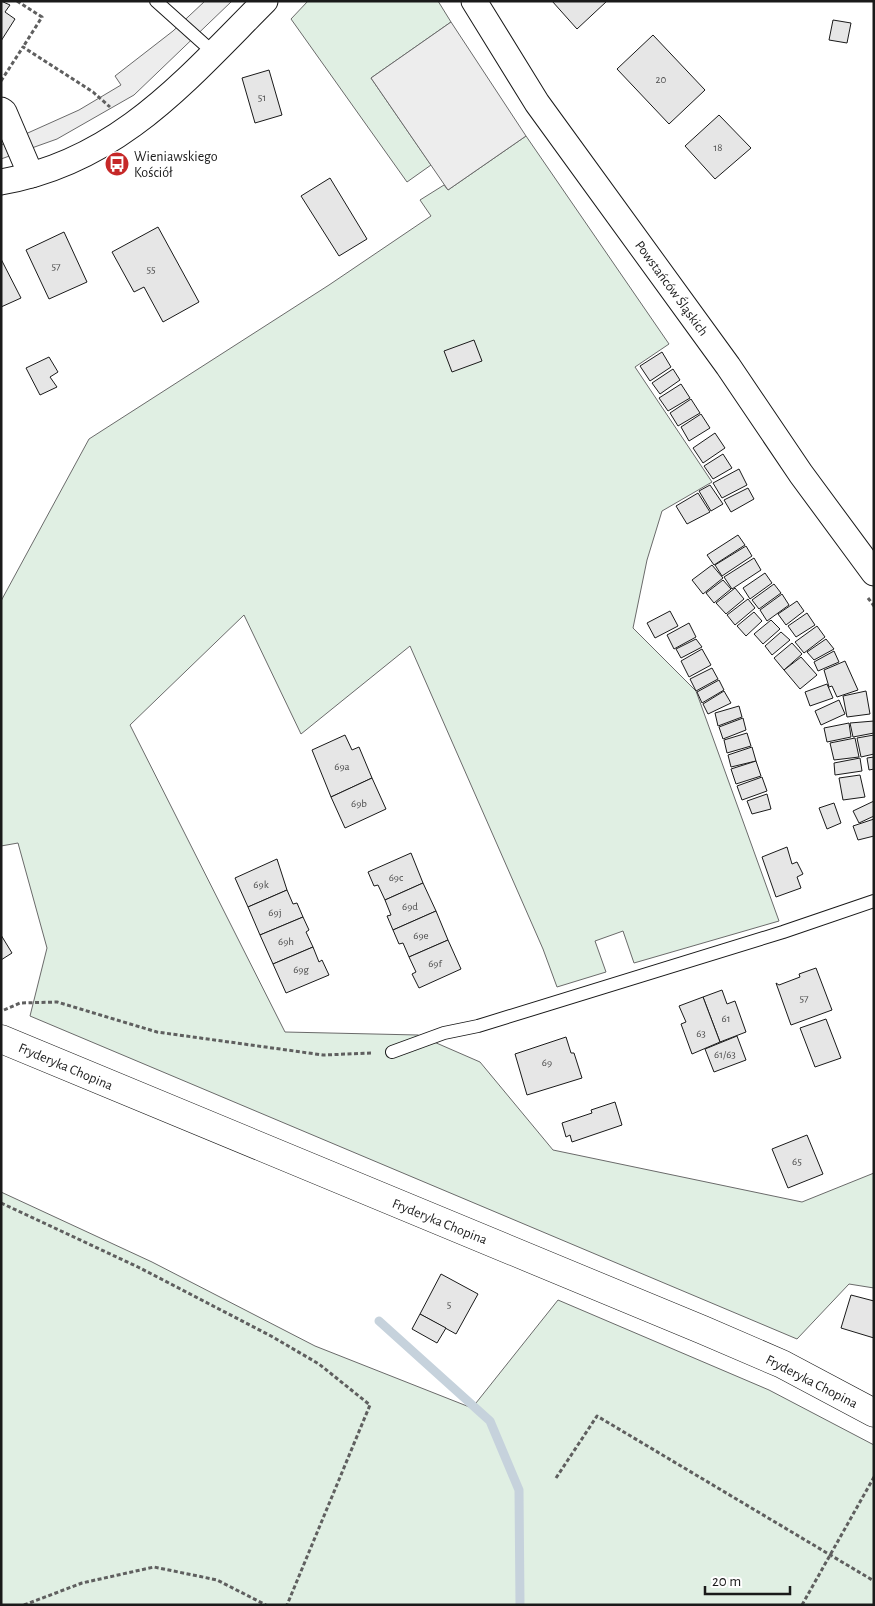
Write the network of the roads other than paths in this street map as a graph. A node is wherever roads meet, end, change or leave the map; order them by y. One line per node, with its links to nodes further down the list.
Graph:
1 (156, 1): 4 (lane)
2 (266, 1): 4 (street)
3 (474, 1): 8 (street, Powstańców Śląskich)
4 (214, 53): 6 (street)
5 (1, 110): 6 (street)
6 (31, 175): 7 (street)
7 (1, 182)
8 (874, 573)
9 (874, 901): 11 (lane)
10 (1, 1038): 12 (street, Fryderyka Chopina)
11 (392, 1052)
12 (874, 1413)

